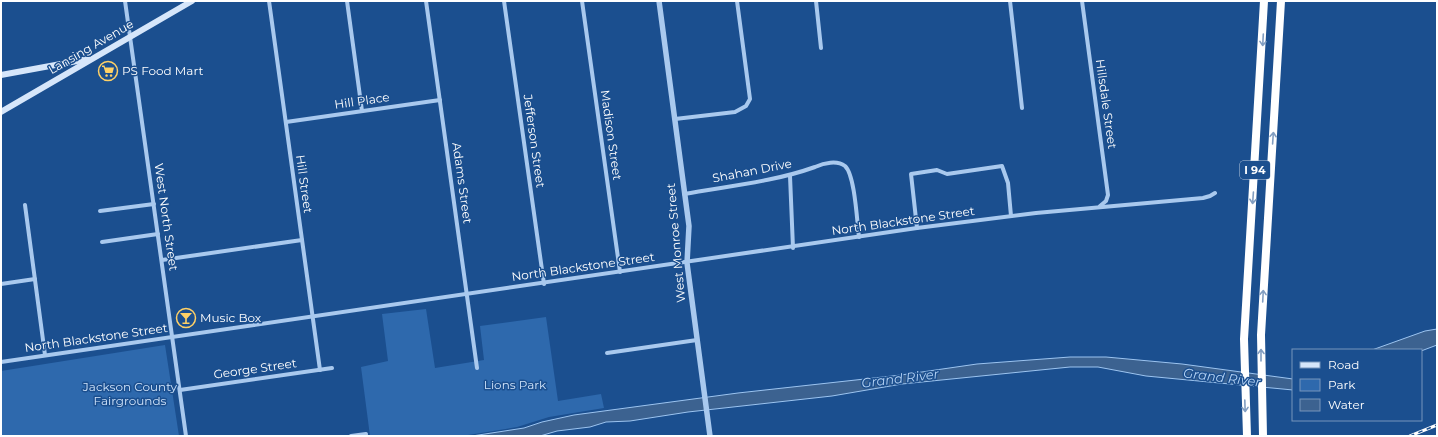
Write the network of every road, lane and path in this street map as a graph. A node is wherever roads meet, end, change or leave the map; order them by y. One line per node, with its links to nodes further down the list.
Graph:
1 (125, 1): 15 (street, West North Street)
2 (192, 1): 15 (main road, Lansing Avenue)
3 (269, 1): 24 (street, Hill Street)
4 (347, 1): 21 (street)
5 (426, 1): 19 (street, Adams Street)
6 (504, 1): 44 (street, Jefferson Street)
7 (582, 1): 41 (street, Madison Street)
8 (659, 1): 23 (street, West Monroe Street)
9 (737, 1): 23 (street)
10 (816, 1): 16 (street)
11 (1010, 1): 20 (street)
12 (1082, 1): 30 (street, Hillsdale Street)
13 (1264, 1): 60 (highway, I 94, one-way to 60)
14 (1281, 1): 61 (highway, I 94, one-way to 14)
15 (130, 38): 17 (main road, Lansing Avenue); 28 (street, West North Street)
16 (821, 48)
17 (93, 58): 18 (main road); 22 (main road, Lansing Avenue)
18 (1, 75)
19 (440, 100): 21 (street, Hill Place); 45 (street, Adams Street)
20 (1022, 108)
21 (362, 111): 24 (street, Hill Place)
22 (1, 112)
23 (675, 119): 27 (street, West Monroe Street)
24 (286, 122): 36 (street, Hill Street)
25 (790, 176): 27 (street, Shahan Drive); 35 (street, Shahan Drive); 38 (street)
26 (1215, 193): 30 (street, North Blackstone Street)
27 (684, 194): 40 (street, West Monroe Street)
28 (154, 204): 31 (street); 34 (street, West North Street)
29 (25, 205): 42 (street)
30 (1100, 206): 32 (street, North Blackstone Street)
31 (100, 211)
32 (1011, 216): 33 (street, North Blackstone Street); 33 (street)
33 (917, 228): 35 (street, North Blackstone Street)
34 (158, 234): 37 (street); 39 (street, West North Street)
35 (859, 237): 38 (street, North Blackstone Street)
36 (302, 240): 39 (street); 46 (street, Hill Street)
37 (102, 242)
38 (793, 248): 40 (street, North Blackstone Street)
39 (162, 260): 47 (street, West North Street)
40 (687, 263): 41 (street, North Blackstone Street); 48 (street, West Monroe Street)
41 (620, 272): 44 (street, North Blackstone Street)
42 (35, 279): 43 (street); 50 (street)
43 (1, 284)
44 (544, 284): 45 (street, North Blackstone Street)
45 (467, 294): 46 (street, North Blackstone Street); 53 (street, Adams Street)
46 (313, 316): 47 (street, North Blackstone Street); 54 (street, Hill Street)
47 (172, 337): 50 (street, North Blackstone Street); 55 (street, West North Street)
48 (697, 340): 49 (street); 59 (street, West Monroe Street)
49 (607, 353)
50 (46, 355): 51 (street, North Blackstone Street)
51 (1, 362)
52 (332, 368): 54 (street, George Street)
53 (477, 368)
54 (320, 370): 55 (street, George Street)
55 (180, 390): 57 (street, West North Street)
56 (366, 434): 58 (street)
57 (186, 436)
58 (351, 436)
59 (710, 436)
60 (1247, 436)
61 (1263, 436)

